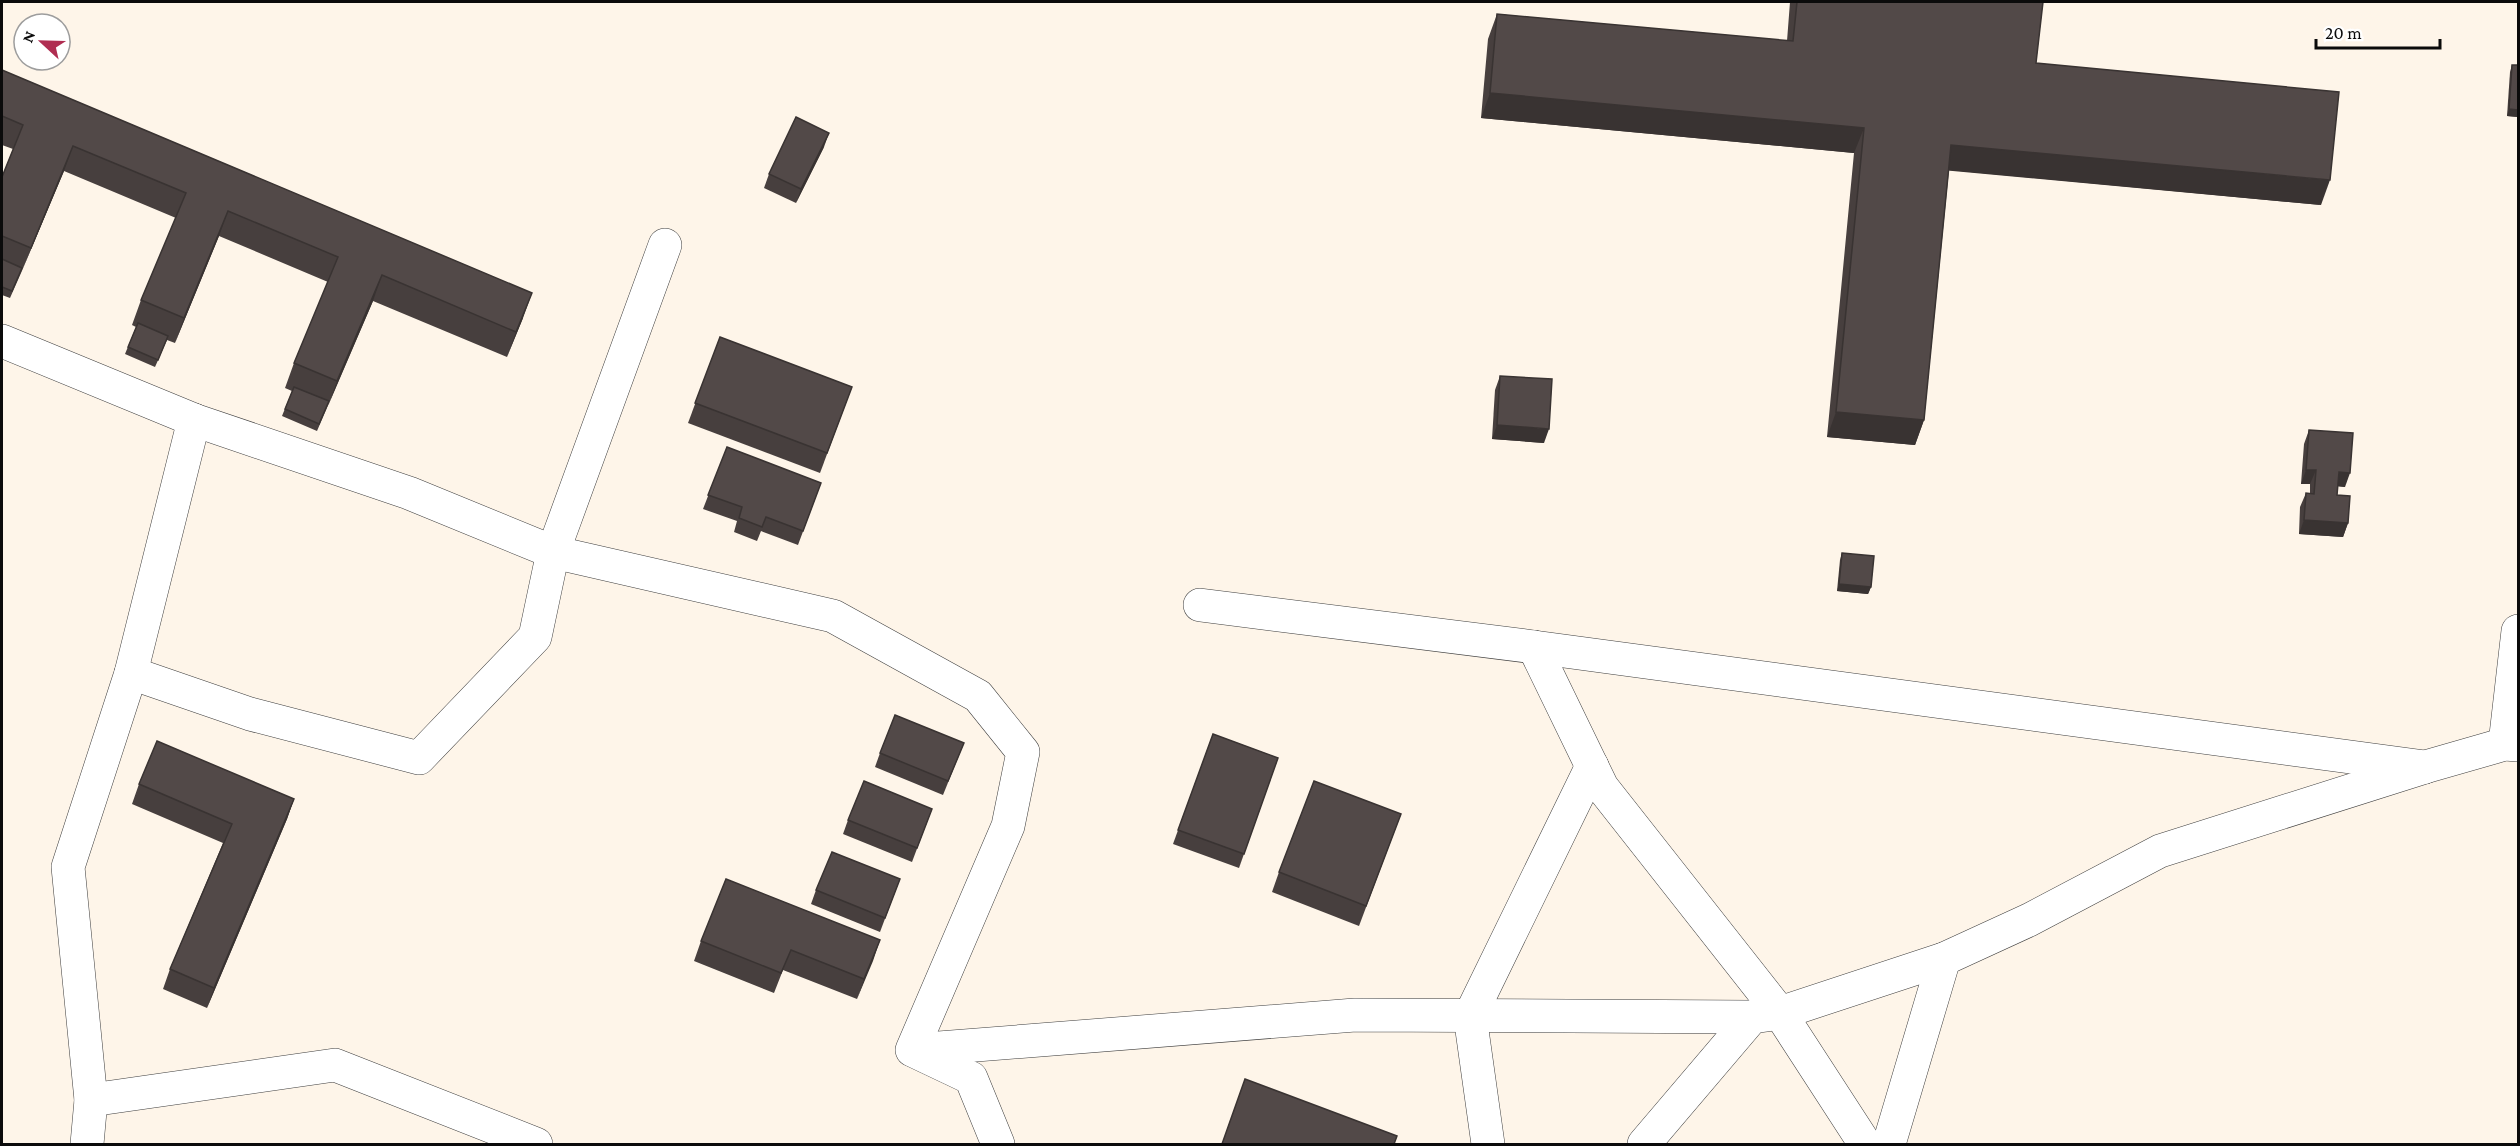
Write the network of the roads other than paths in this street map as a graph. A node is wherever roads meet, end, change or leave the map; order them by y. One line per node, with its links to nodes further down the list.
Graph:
1 (665, 245): 4 (street)
2 (2, 341): 3 (street)
3 (194, 420): 4 (street); 8 (street)
4 (553, 552): 8 (street); 15 (street)
5 (1200, 605): 7 (street)
6 (2518, 631): 9 (street)
7 (1534, 647): 10 (street); 11 (street)
8 (131, 673): 16 (street)
9 (2512, 745): 11 (street)
10 (1592, 766): 13 (street); 14 (street)
11 (2425, 767): 12 (street)
12 (1944, 959): 13 (street); 23 (street)
13 (1766, 1015): 14 (street); 21 (street); 22 (street)
14 (1470, 1016): 15 (street); 20 (street)
15 (912, 1050): 19 (street)
16 (91, 1100): 17 (street); 18 (street)
17 (87, 1144)
18 (536, 1144)
19 (998, 1144)
20 (1488, 1144)
21 (1644, 1144)
22 (1865, 1144)
23 (1889, 1144)

